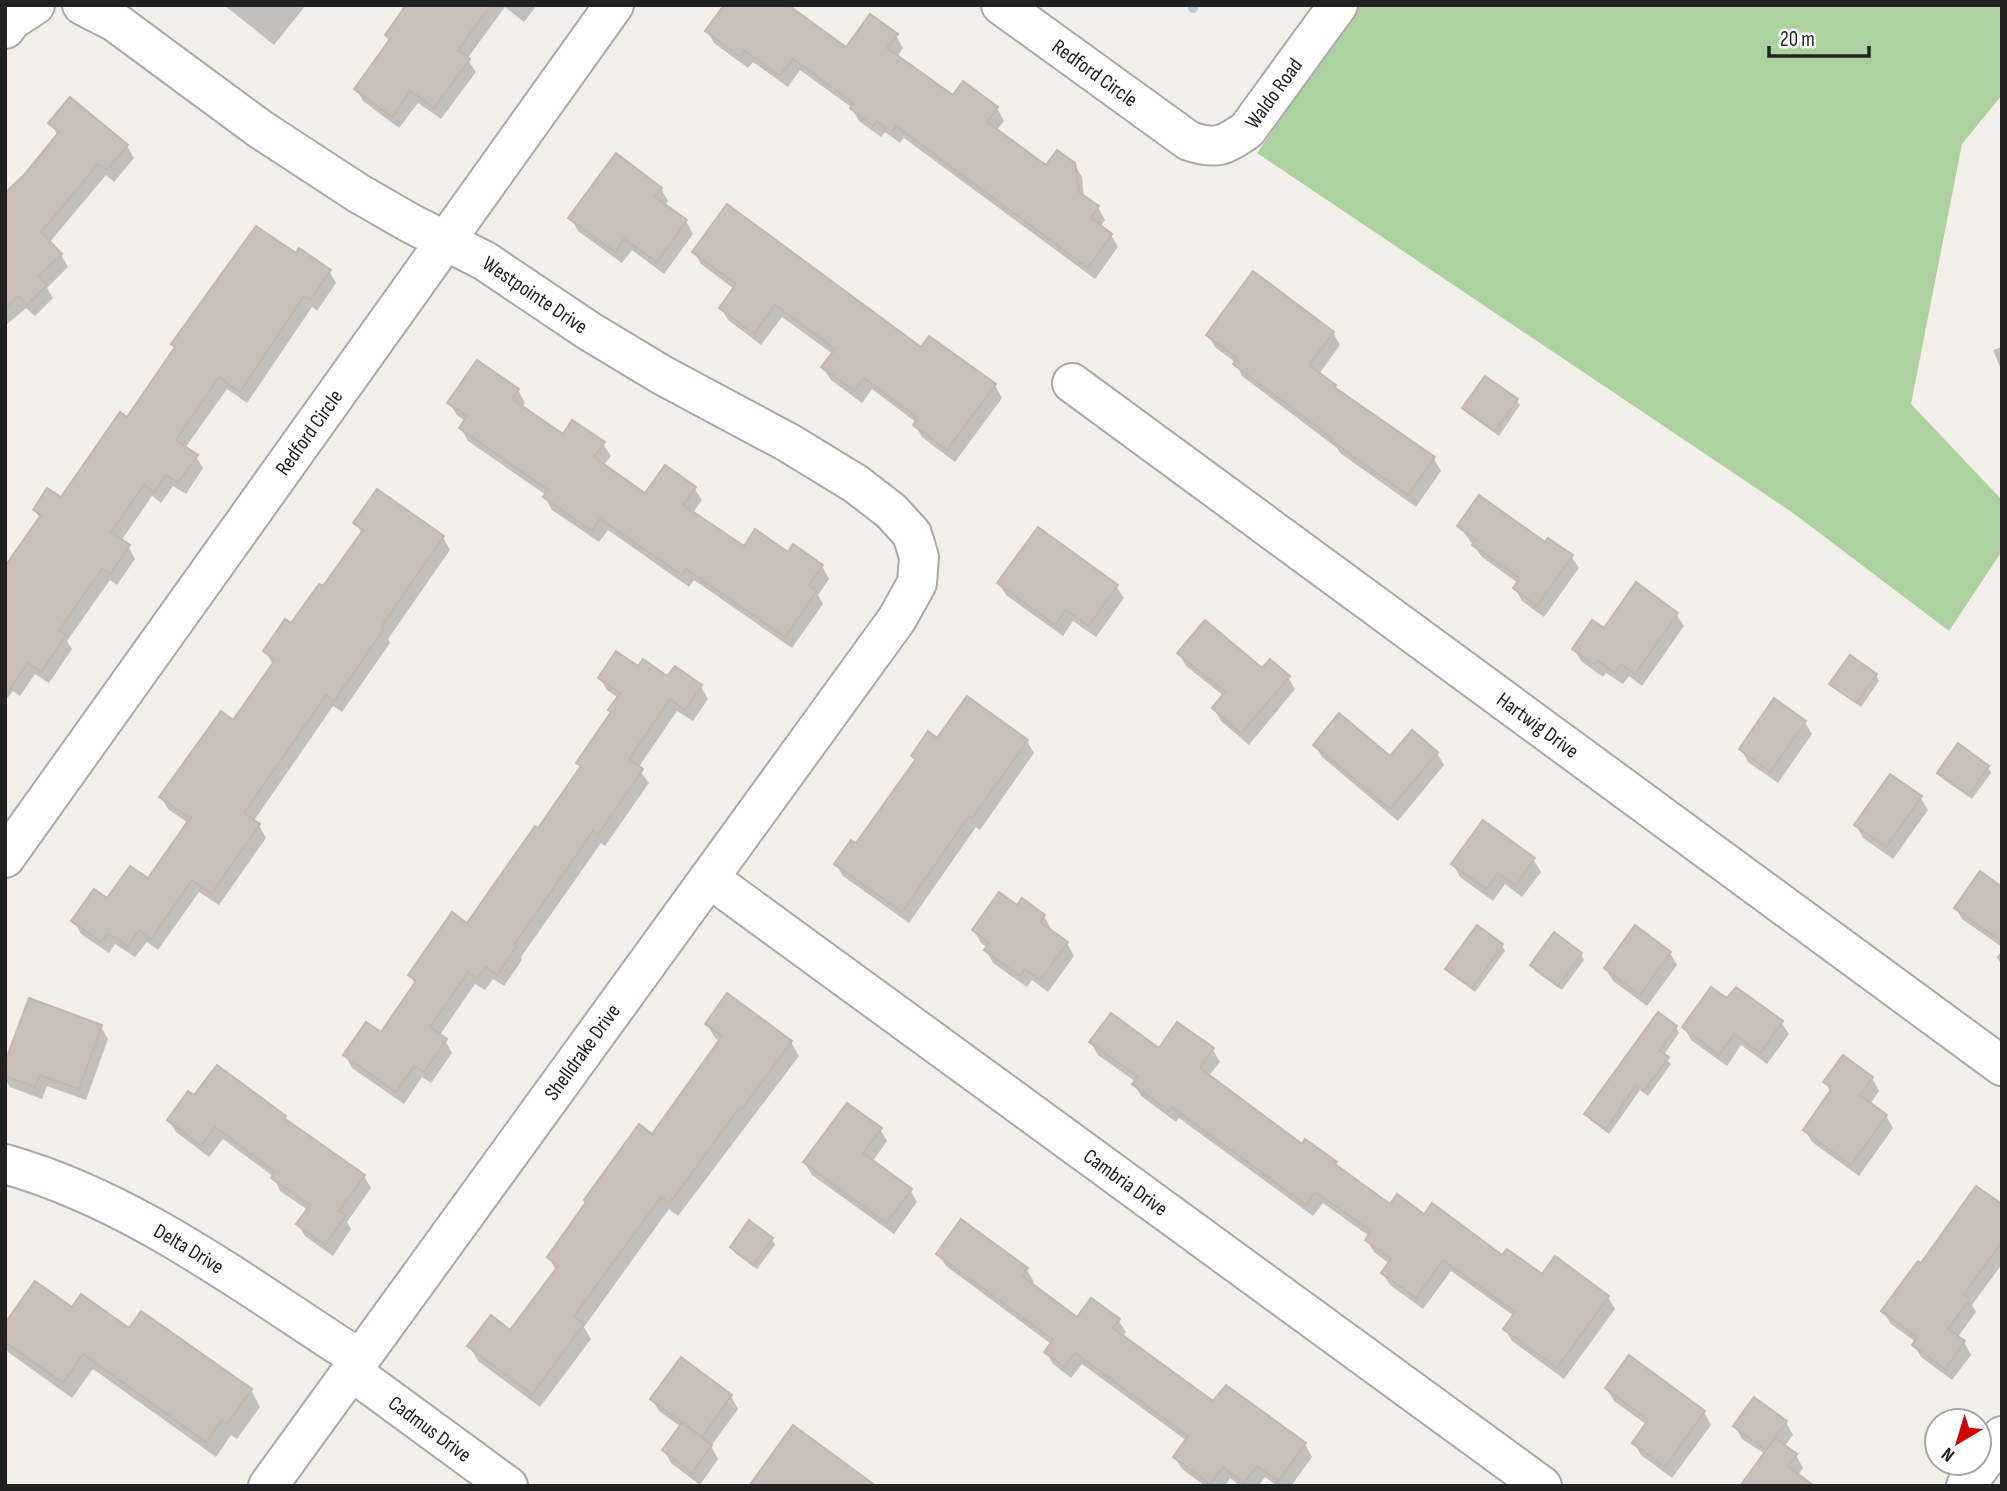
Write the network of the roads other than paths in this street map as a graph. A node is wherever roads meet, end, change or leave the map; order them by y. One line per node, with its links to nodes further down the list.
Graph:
1 (35, 5): 6 (street)
2 (82, 5): 8 (street, Westpointe Drive)
3 (614, 5): 8 (street, Redford Circle)
4 (1001, 5): 7 (street, Redford Circle)
5 (1338, 5): 7 (street, Waldo Road)
6 (5, 29)
7 (1189, 141)
8 (444, 240): 10 (street, Westpointe Drive); 11 (street, Redford Circle)
9 (1072, 383): 13 (street, Hartwig Drive)
10 (897, 619): 12 (street, Shelldrake Drive)
11 (5, 858)
12 (709, 878): 15 (street, Shelldrake Drive); 19 (street, Cambria Drive)
13 (2002, 1066)
14 (5, 1164): 15 (street, Delta Drive)
15 (356, 1365): 17 (street, Shelldrake Drive); 18 (street, Cadmus Drive)
16 (2002, 1436): 20 (street)
17 (268, 1486)
18 (508, 1486)
19 (1542, 1486)
20 (1966, 1486)

